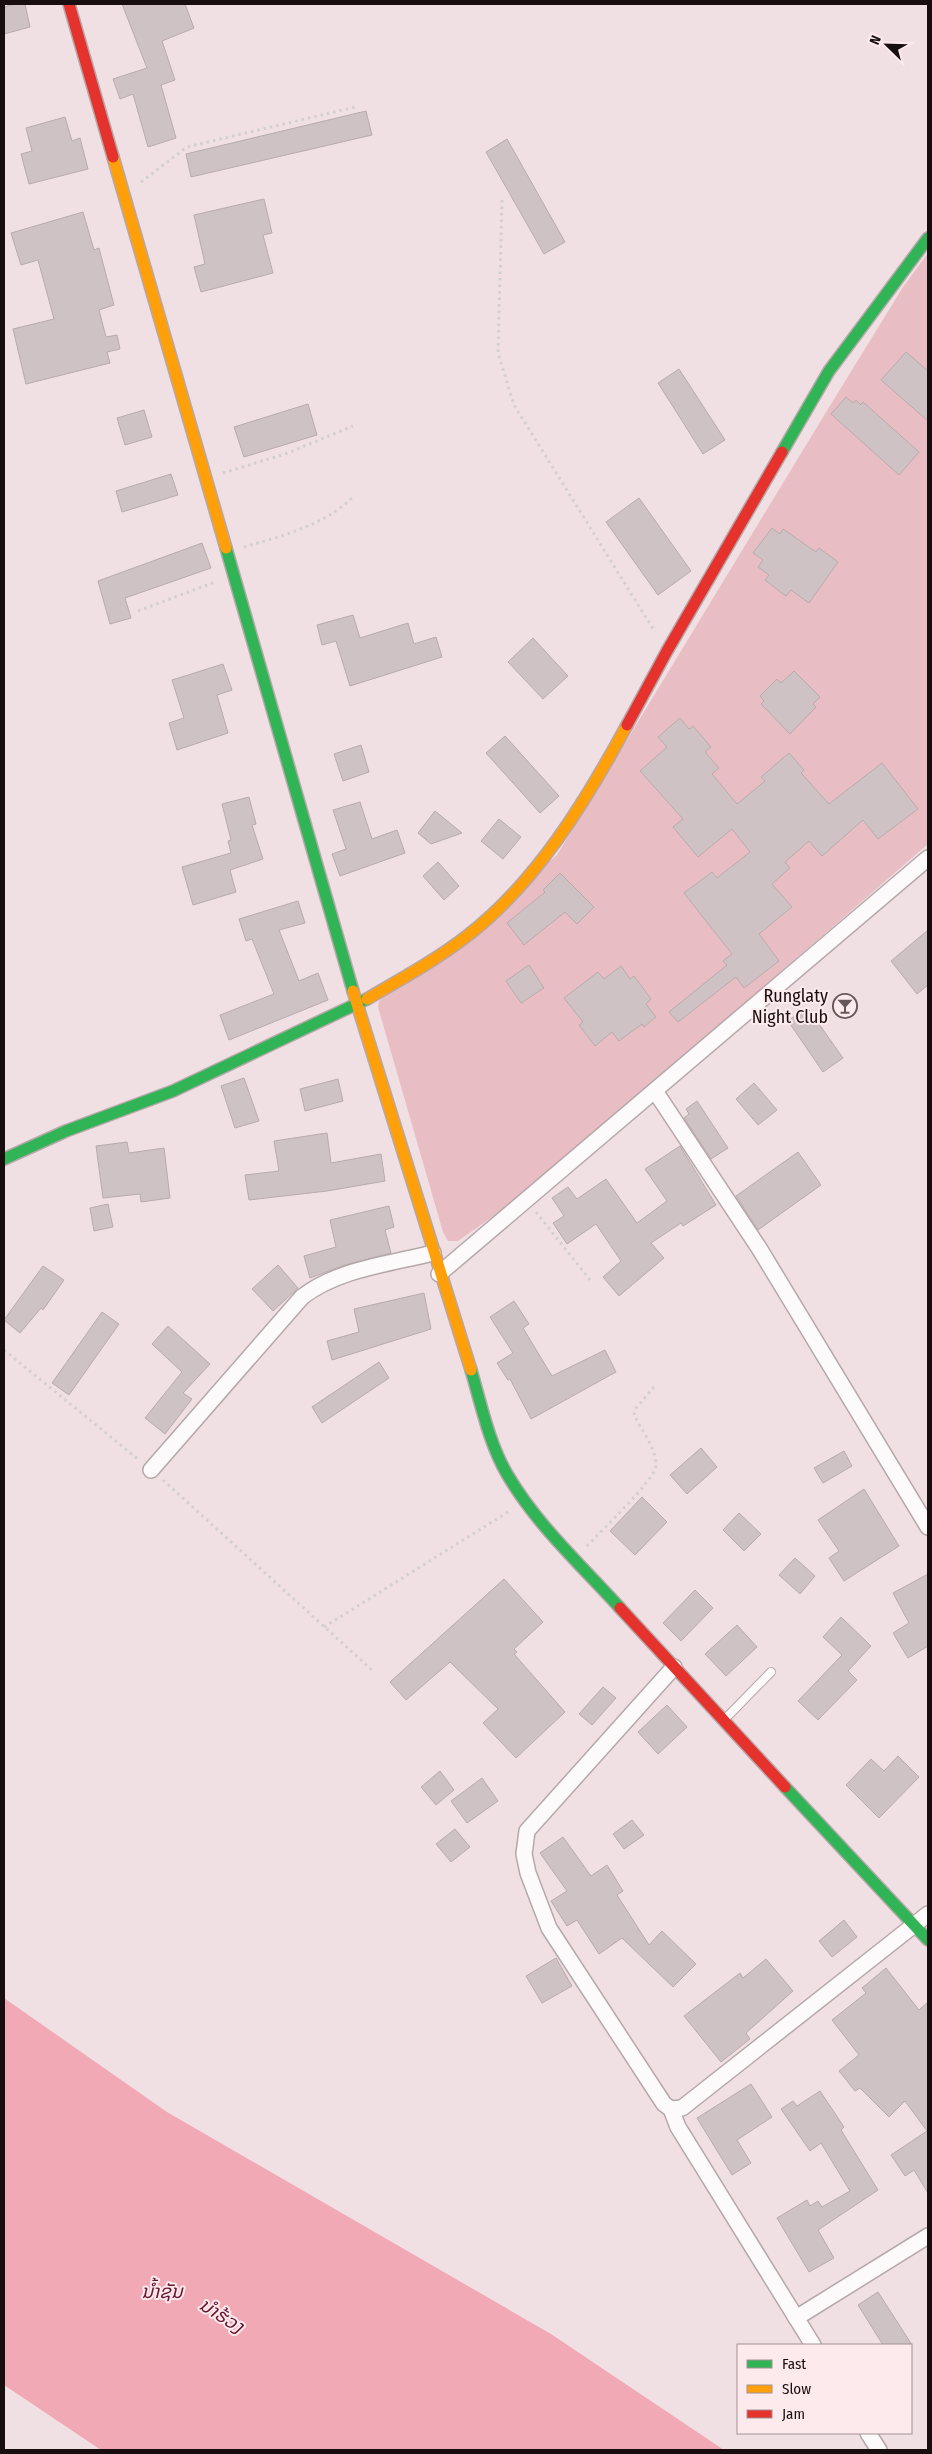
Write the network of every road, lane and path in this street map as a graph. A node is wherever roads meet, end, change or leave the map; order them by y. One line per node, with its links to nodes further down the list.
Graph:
1 (69, 4): 3 (street)
2 (355, 106): 3 (path)
3 (124, 194): 7 (street)
4 (502, 200): 12 (path)
5 (928, 238): 12 (street)
6 (352, 426): 7 (path)
7 (205, 478): 9 (street)
8 (353, 497): 9 (path)
9 (227, 552): 10 (street)
10 (234, 576): 11 (path); 14 (street)
11 (138, 611)
12 (667, 651): 14 (street)
13 (928, 858): 15 (street)
14 (357, 1004): 16 (street); 18 (street)
15 (655, 1092): 17 (street); 25 (street)
16 (4, 1159)
17 (526, 1200): 19 (street); 20 (path)
18 (433, 1254): 19 (street); 23 (street)
19 (439, 1274): 24 (street)
20 (590, 1280)
21 (4, 1350): 23 (path)
22 (654, 1387): 26 (path)
23 (152, 1470): 27 (path)
24 (525, 1501): 26 (street); 27 (path)
25 (928, 1526)
26 (575, 1559): 28 (street)
27 (324, 1627): 29 (path)
28 (674, 1668): 31 (street); 35 (street)
29 (373, 1671)
30 (772, 1672): 31 (lane)
31 (723, 1721): 33 (street)
32 (928, 1914): 33 (street)
33 (915, 1924): 34 (street); 35 (street)
34 (928, 1940)
35 (671, 2110): 37 (street)
36 (928, 2236): 37 (street)
37 (796, 2318): 38 (street)
38 (812, 2344)
39 (869, 2434): 40 (street)
40 (879, 2450)

